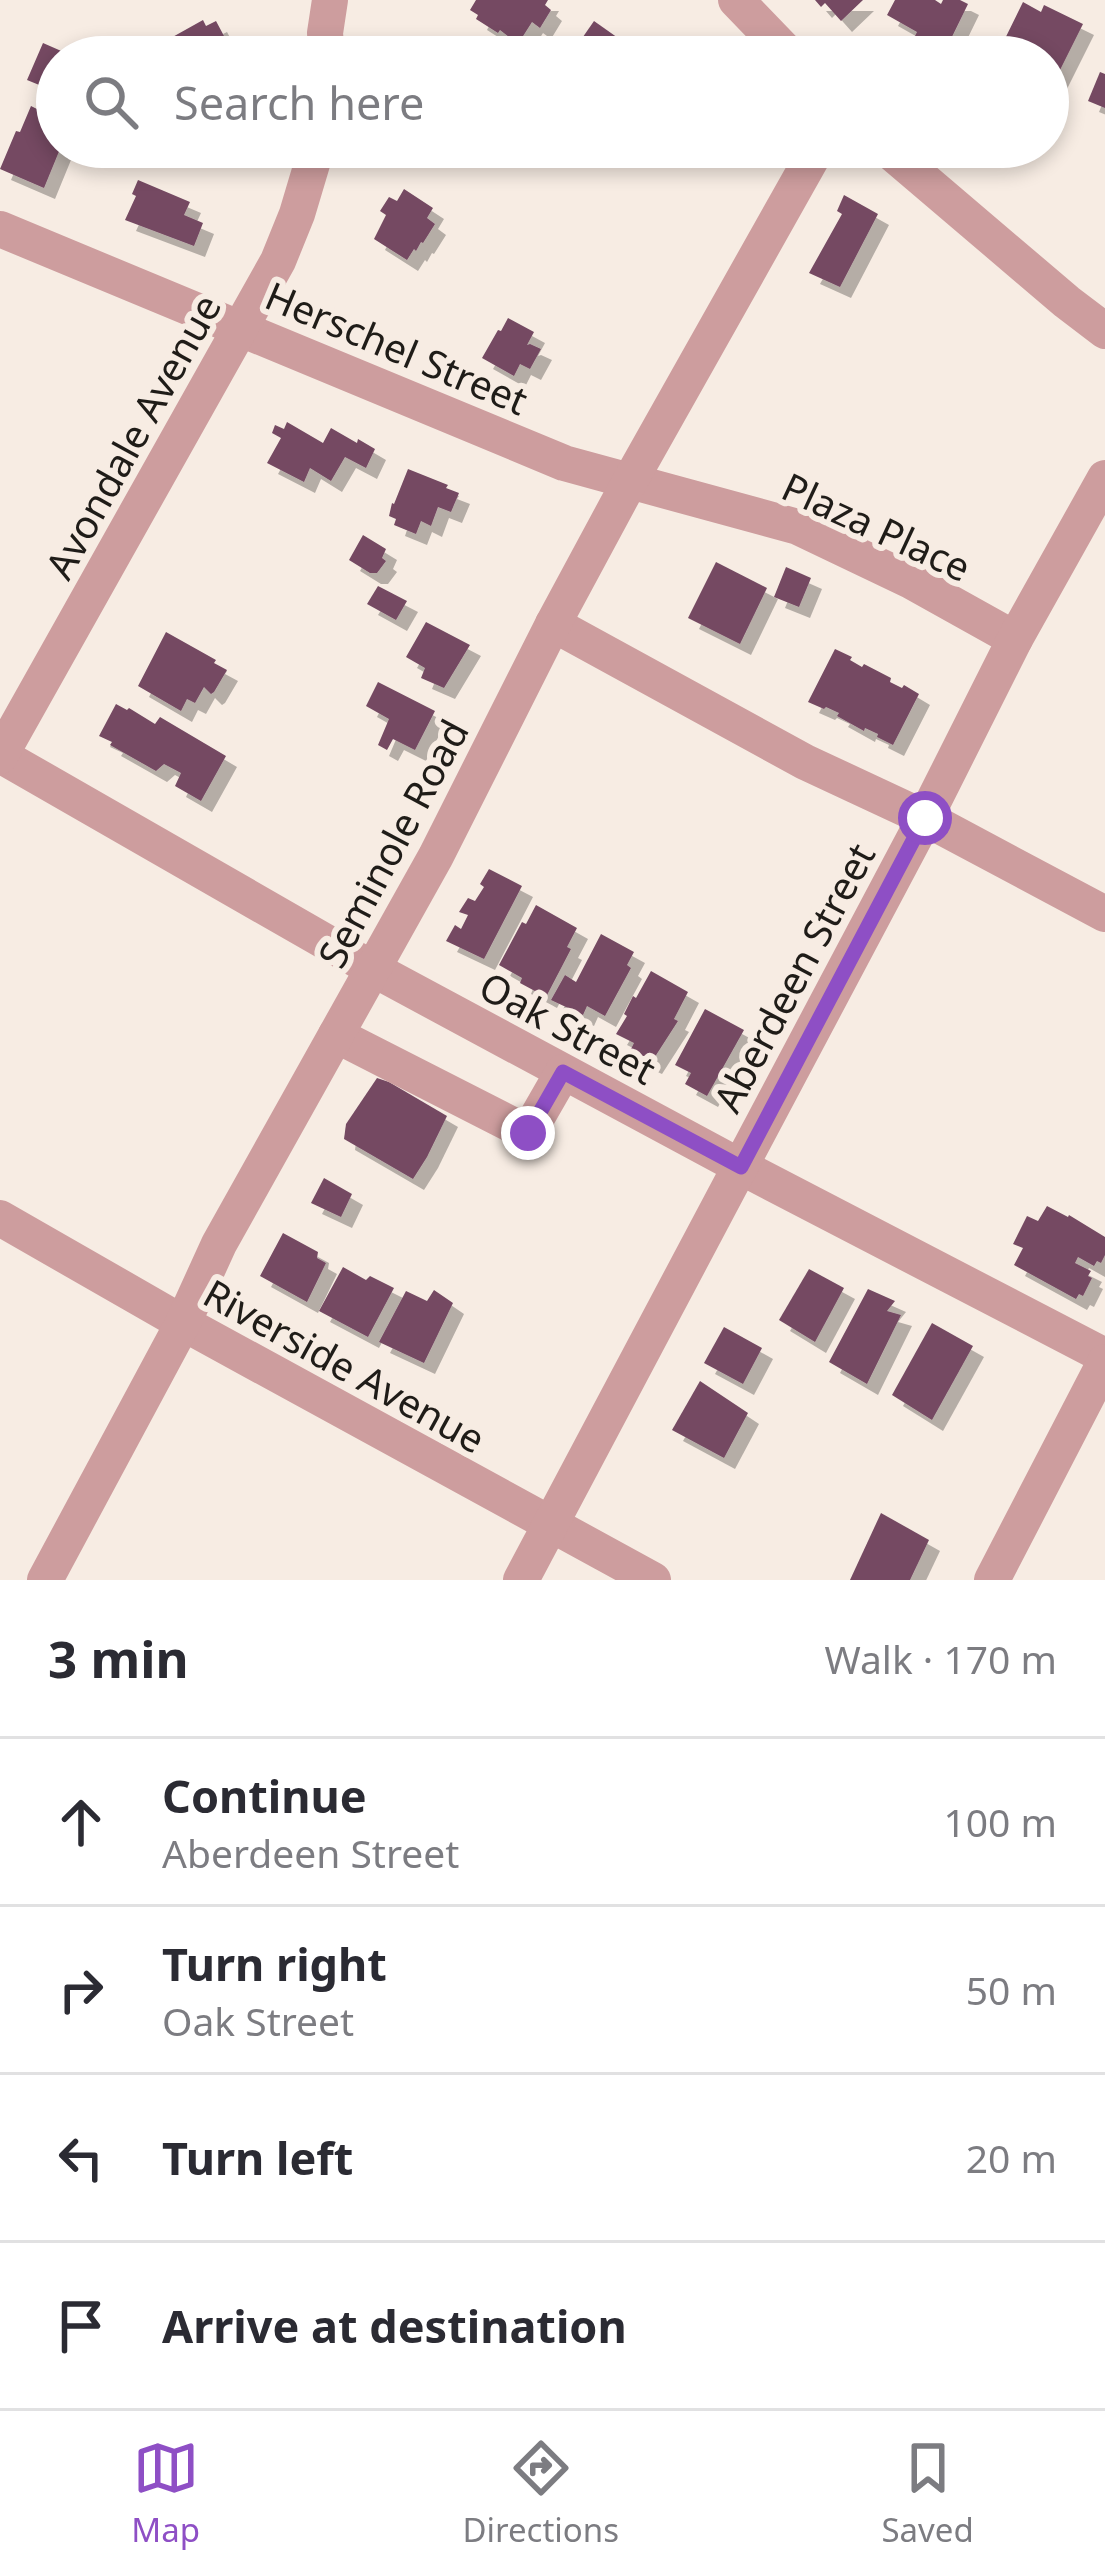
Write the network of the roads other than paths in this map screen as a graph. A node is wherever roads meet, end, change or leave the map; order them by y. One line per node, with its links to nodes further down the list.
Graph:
1 (302, 0): 2 (street)
2 (317, 0)
3 (330, 0): 5 (street)
4 (736, 0): 6 (street)
5 (325, 36)
6 (770, 36)
7 (311, 168): 11 (street, Avondale Avenue)
8 (806, 168): 14 (street, Seminole Road)
9 (910, 168): 12 (street)
10 (0, 229): 11 (street, Herschel Street)
11 (242, 328): 14 (street, Herschel Street); 17 (street, Avondale Avenue)
12 (1105, 332)
13 (1105, 478): 16 (street, Aberdeen Street)
14 (630, 481): 15 (street, Seminole Road); 16 (street, Plaza Place)
15 (554, 624): 18 (street); 20 (street, Seminole Road)
16 (1015, 639): 18 (street, Aberdeen Street)
17 (0, 756): 20 (street, Oak Street)
18 (925, 818): 19 (street); 23 (street, Aberdeen Street)
19 (1105, 914)
20 (373, 969): 21 (street, Seminole Road); 22 (street, Oak Street)
21 (336, 1035): 22 (street); 25 (street, Seminole Road)
22 (563, 1072): 23 (street, Oak Street)
23 (741, 1167): 26 (street, Oak Street); 27 (street, Aberdeen Street)
24 (0, 1218): 25 (street, Riverside Avenue)
25 (183, 1324): 27 (street, Riverside Avenue); 28 (street, Seminole Road)
26 (1105, 1359): 31 (street)
27 (550, 1526): 29 (street, Aberdeen Street); 30 (street, Riverside Avenue)
28 (45, 1580)
29 (521, 1580)
30 (653, 1580)
31 (992, 1580)

